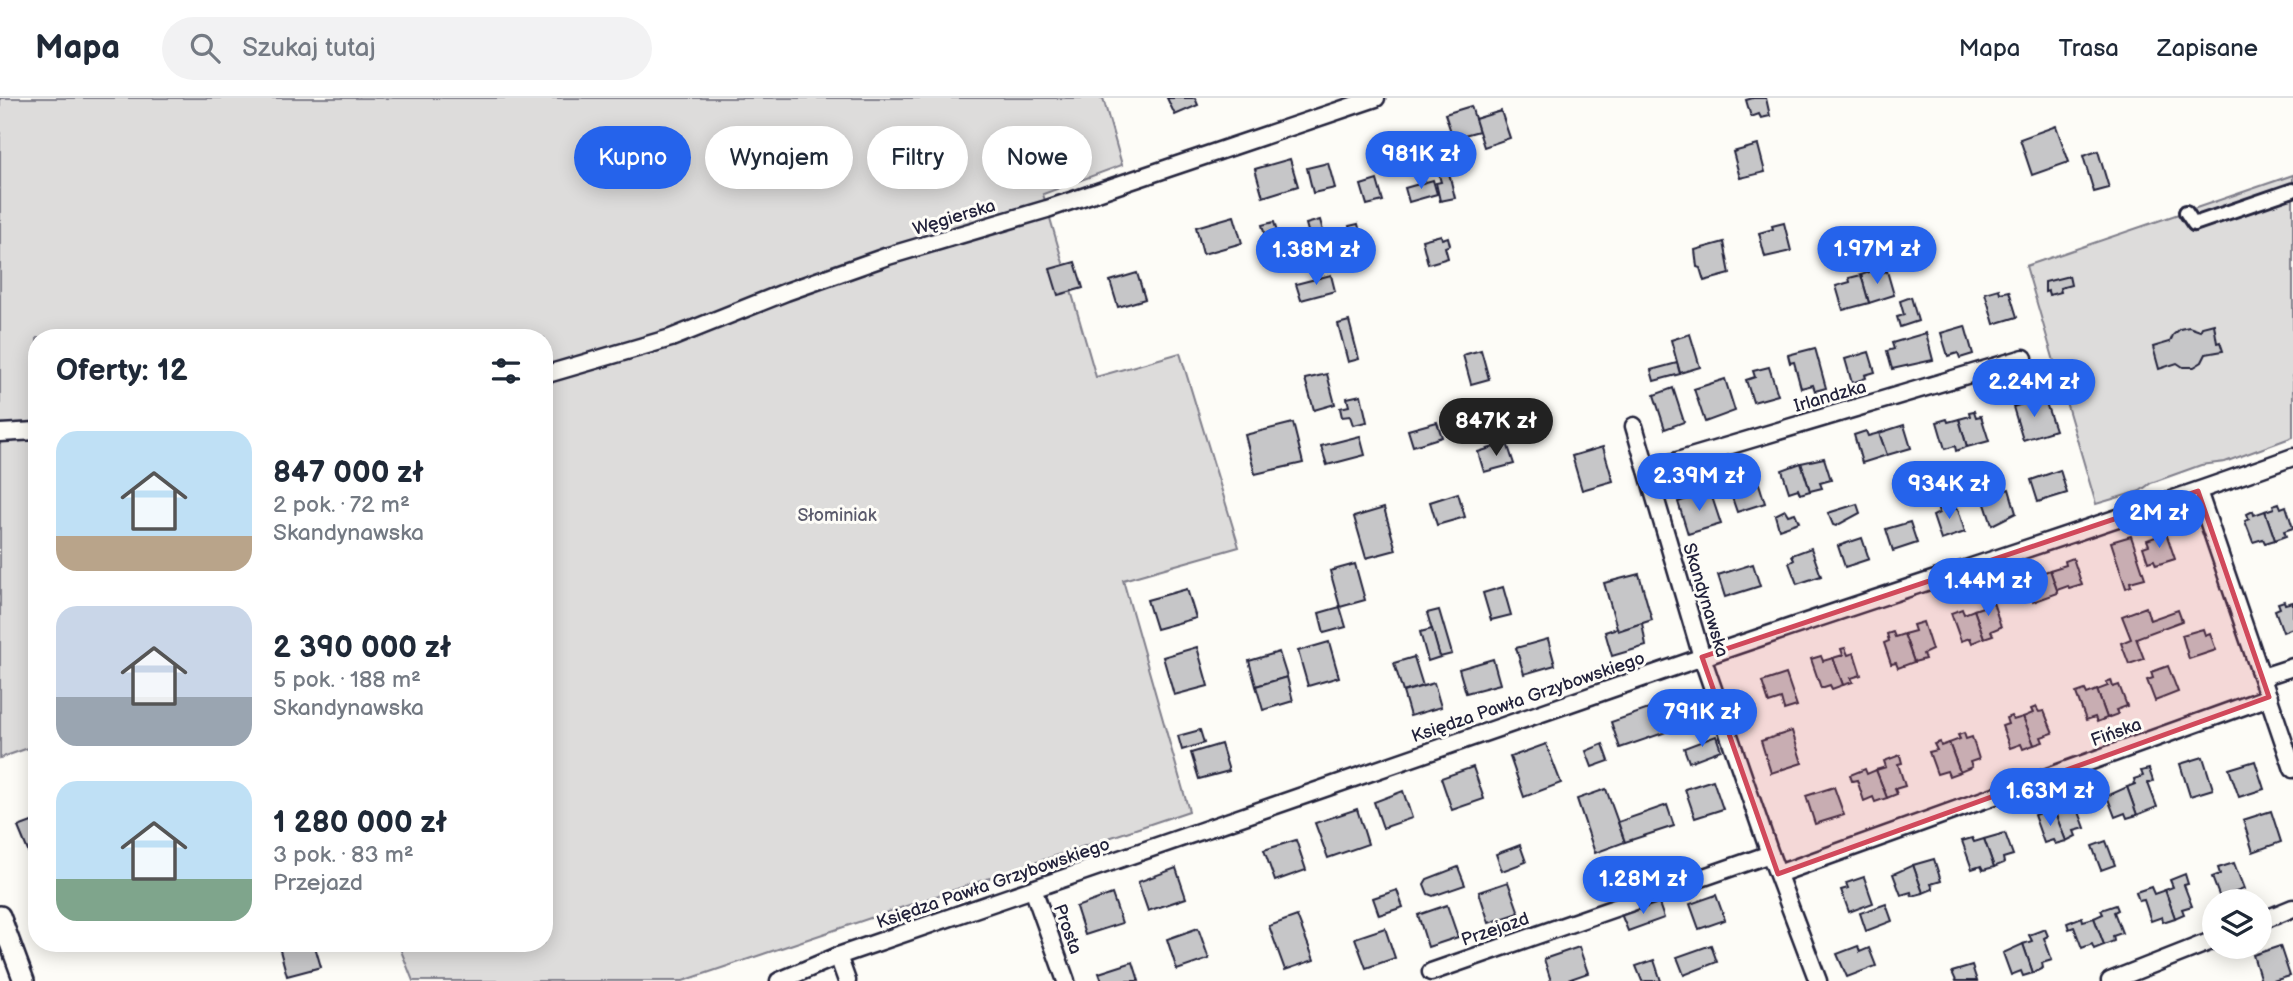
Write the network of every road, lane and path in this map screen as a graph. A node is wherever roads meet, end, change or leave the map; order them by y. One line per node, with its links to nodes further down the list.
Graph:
1 (1376, 98): 5 (street, Węgierska)
2 (2293, 190): 3 (street)
3 (2186, 212)
4 (2024, 358): 10 (street, Irlandzka)
5 (553, 372)
6 (1634, 426): 10 (street, Skandynawska)
7 (28, 431): 8 (street)
8 (0, 433)
9 (2293, 457): 11 (street, Księdza Pawła Grzybowskiego)
10 (1647, 470): 12 (street, Skandynawska)
11 (2198, 491): 12 (street, Księdza Pawła Grzybowskiego); 14 (street)
12 (1702, 657): 17 (street, Skandynawska); 19 (street, Księdza Pawła Grzybowskiego)
13 (2293, 667): 14 (street)
14 (2263, 677): 15 (street)
15 (2269, 697): 16 (street); 18 (street, Fińska)
16 (2293, 769)
17 (1770, 853): 18 (street, Skandynawska); 25 (street, Przejazd)
18 (1778, 874): 30 (street, Skandynawska)
19 (1033, 889): 24 (street, Księdza Pawła Grzybowskiego); 29 (street, Prosta)
20 (2293, 908): 22 (street)
21 (0, 916): 26 (street)
22 (2272, 917)
23 (2202, 945): 31 (street)
24 (838, 956): 27 (street, Księdza Pawła Grzybowskiego); 28 (street)
25 (1431, 972)
26 (24, 981)
27 (779, 981)
28 (847, 981)
29 (1066, 981)
30 (1818, 981)
31 (2110, 981)

